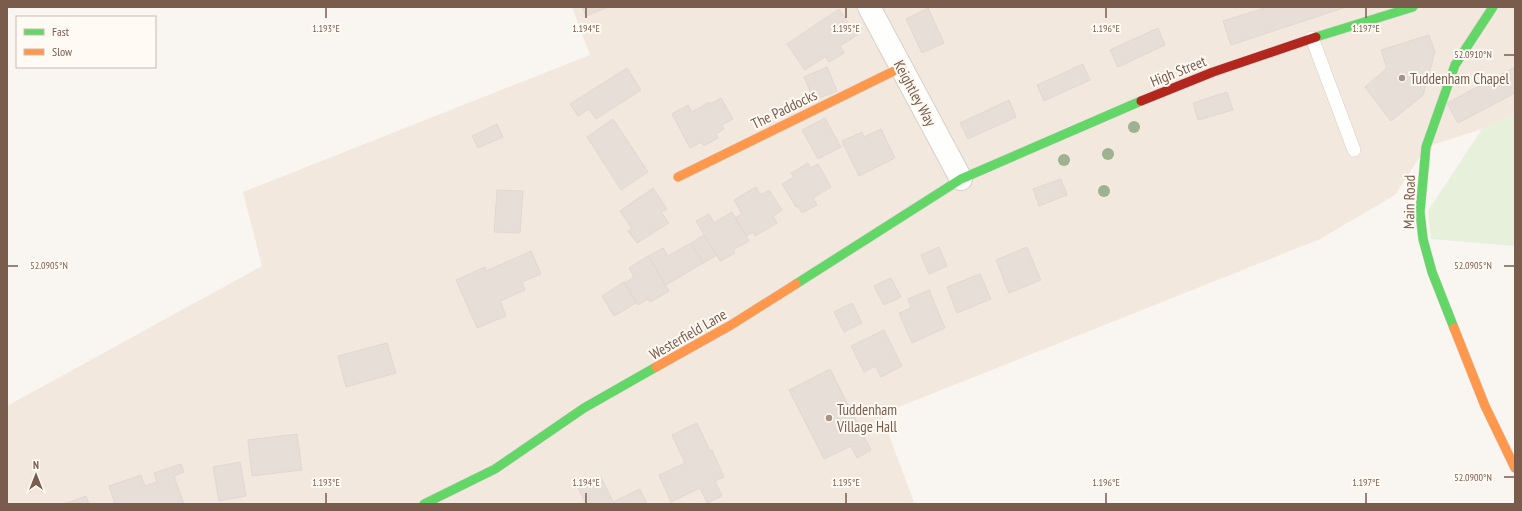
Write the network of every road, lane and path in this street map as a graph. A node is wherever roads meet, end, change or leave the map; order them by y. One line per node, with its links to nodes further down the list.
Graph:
1 (869, 7): 5 (street, Keightley Way)
2 (1413, 7): 4 (street, High Street)
3 (1493, 7): 9 (street, Main Road)
4 (1312, 38): 6 (lane); 8 (street, High Street)
5 (902, 67): 7 (street, The Paddocks); 8 (street, Keightley Way)
6 (1354, 150)
7 (678, 177)
8 (961, 179): 10 (street, Westerfield Lane)
9 (1515, 468)
10 (424, 504)

